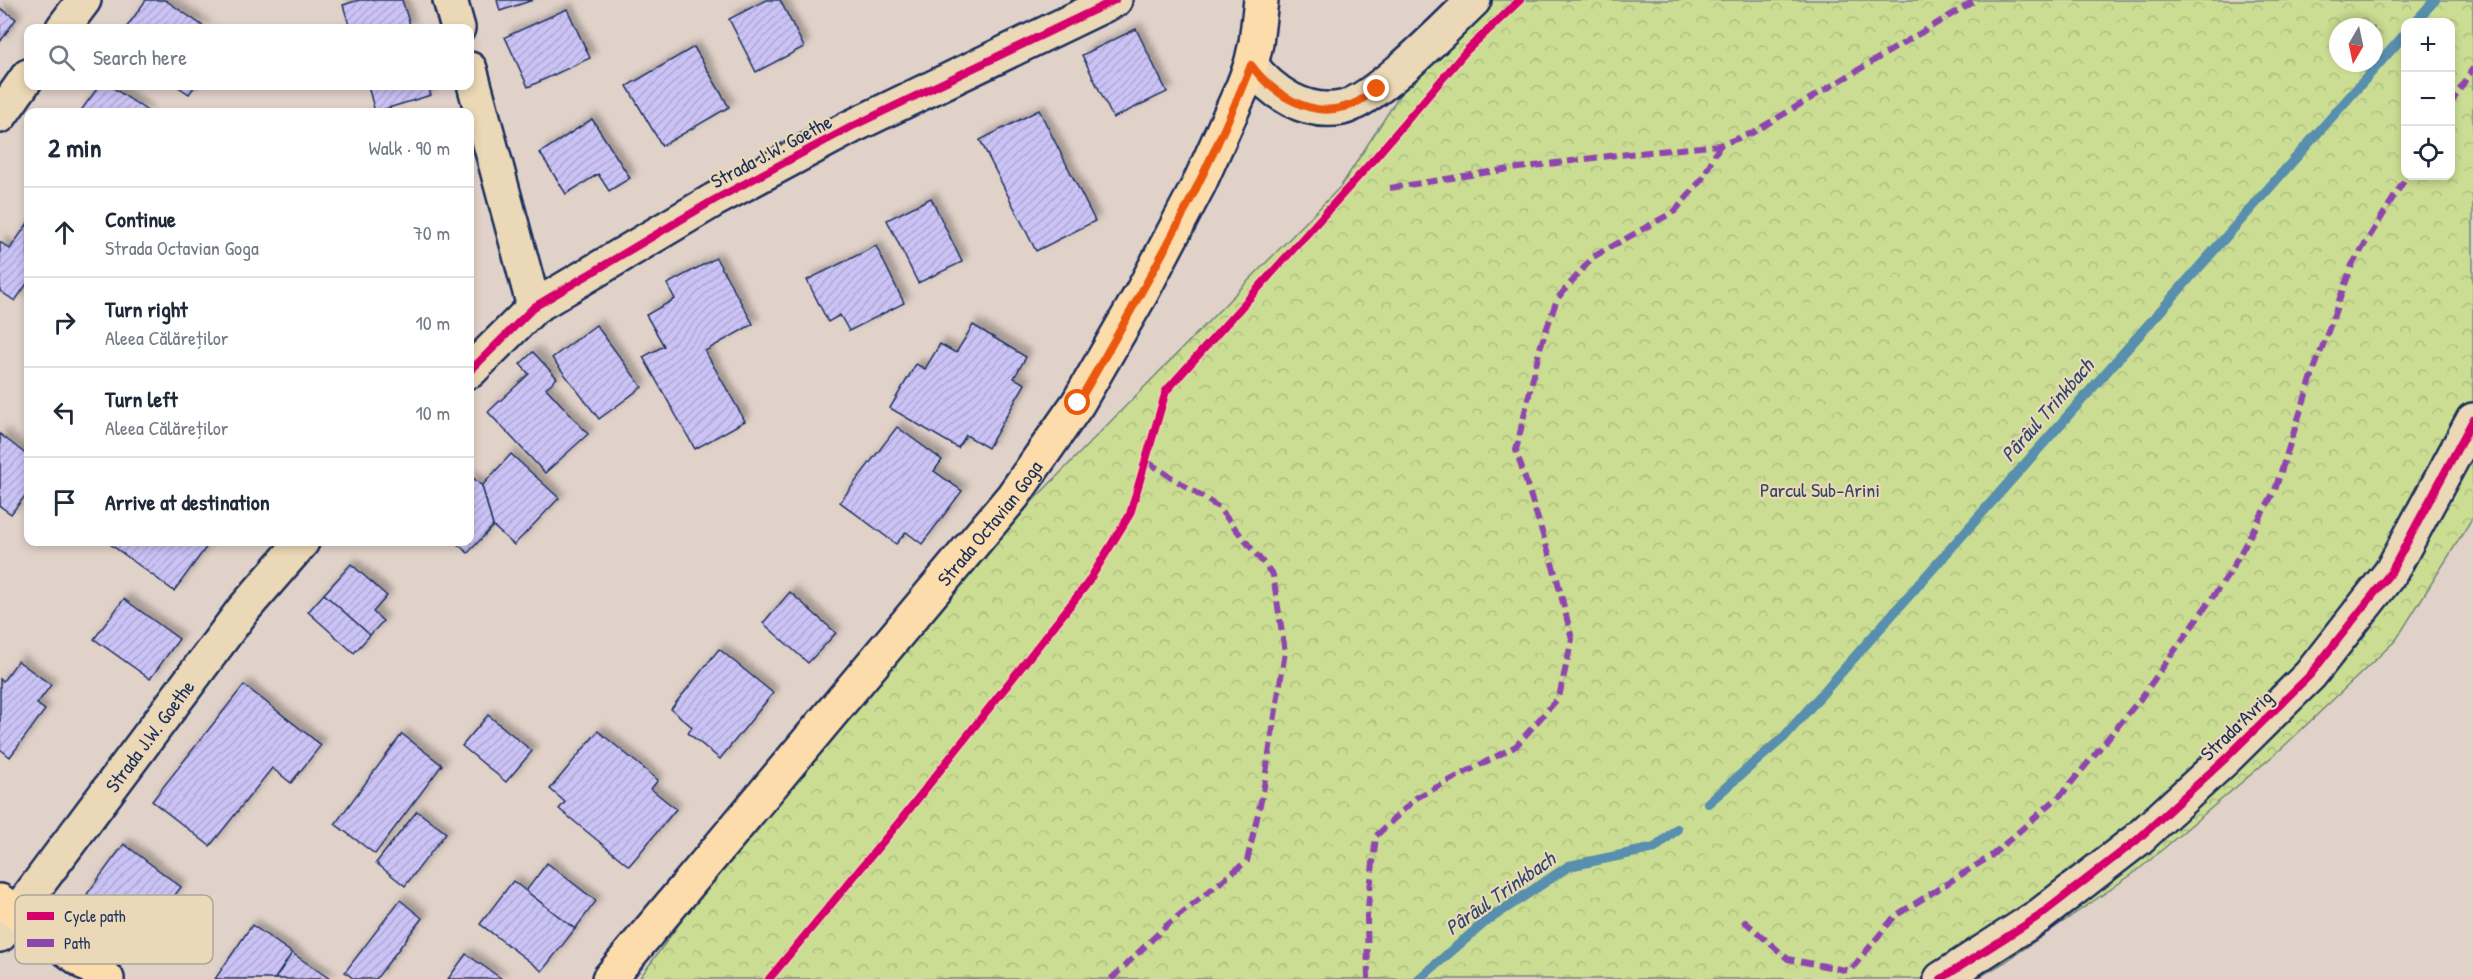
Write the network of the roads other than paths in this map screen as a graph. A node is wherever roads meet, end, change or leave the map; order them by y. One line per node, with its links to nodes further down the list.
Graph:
1 (84, 0): 6 (street)
2 (450, 0): 7 (street)
3 (1474, 0): 8 (street)
4 (1102, 3): 12 (street, Strada J.W. Goethe)
5 (1256, 7): 8 (main road, Strada Octavian Goga)
6 (66, 24)
7 (457, 24)
8 (1251, 65): 21 (main road, Strada Octavian Goga)
9 (24, 82): 11 (street)
10 (474, 84): 12 (street)
11 (0, 116)
12 (534, 307): 13 (street, Strada J.W. Goethe)
13 (474, 367)
14 (2473, 420): 22 (street, Strada Avrig)
15 (299, 546): 16 (street, Strada J.W. Goethe)
16 (21, 895)
17 (15, 903): 18 (street, Strada J.W. Goethe)
18 (5, 916)
19 (83, 964): 20 (main road)
20 (107, 979)
21 (609, 979)
22 (1941, 979)

